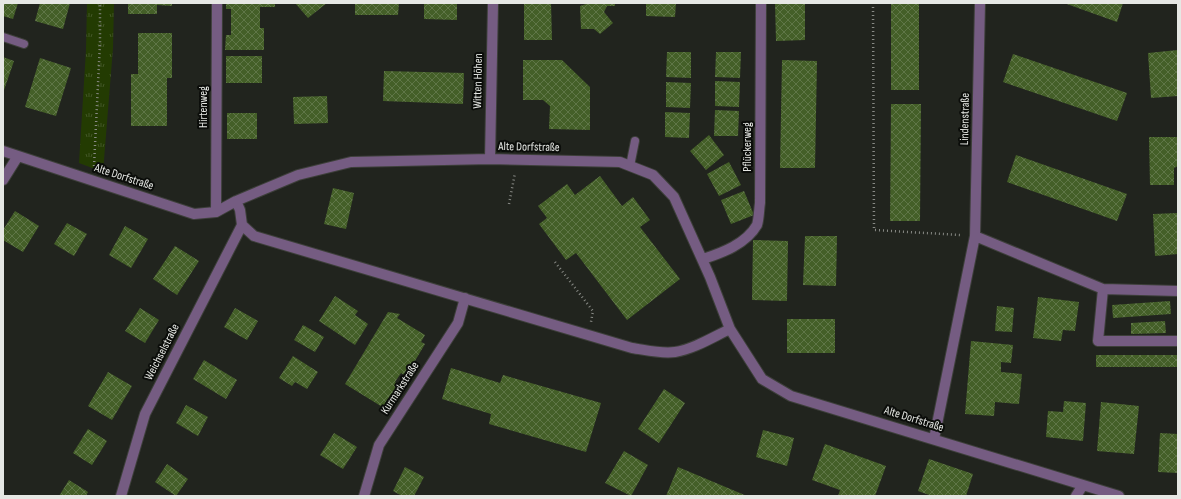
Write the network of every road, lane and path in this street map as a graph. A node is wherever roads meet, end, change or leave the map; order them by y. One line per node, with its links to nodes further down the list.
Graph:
1 (100, 3): 16 (path)
2 (217, 3): 19 (street, Hirtenweg)
3 (493, 3): 12 (street, Witten Höhen)
4 (762, 3): 22 (street, Pflückerweg)
5 (873, 3): 21 (path)
6 (980, 3): 21 (street, Lindenstraße)
7 (3, 37): 8 (lane)
8 (24, 44)
9 (635, 141): 14 (lane)
10 (3, 152): 11 (street, Alte Dorfstraße)
11 (18, 156): 15 (street); 16 (street, Alte Dorfstraße)
12 (490, 159): 13 (street, Alte Dorfstraße); 17 (street, Alte Dorfstraße)
13 (518, 160): 14 (street, Alte Dorfstraße); 18 (path)
14 (630, 166): 22 (street, Alte Dorfstraße)
15 (3, 180)
16 (93, 182): 19 (street, Alte Dorfstraße)
17 (236, 201): 19 (street, Alte Dorfstraße); 20 (street)
18 (509, 204)
19 (216, 212)
20 (242, 225): 26 (street); 32 (street, Weichselstraße)
21 (975, 236): 24 (street); 30 (street, Lindenstraße)
22 (703, 259): 27 (street, Alte Dorfstraße)
23 (555, 262): 28 (path)
24 (1103, 289): 25 (street); 29 (street)
25 (1178, 291)
26 (465, 298): 28 (street); 33 (street, Kurmarkstraße)
27 (730, 329): 28 (street); 30 (street, Alte Dorfstraße)
28 (588, 335)
29 (1178, 341)
30 (934, 439): 31 (street, Alte Dorfstraße)
31 (1083, 485): 34 (street); 35 (street, Alte Dorfstraße)
32 (121, 496)
33 (364, 496)
34 (1076, 496)
35 (1119, 496)

